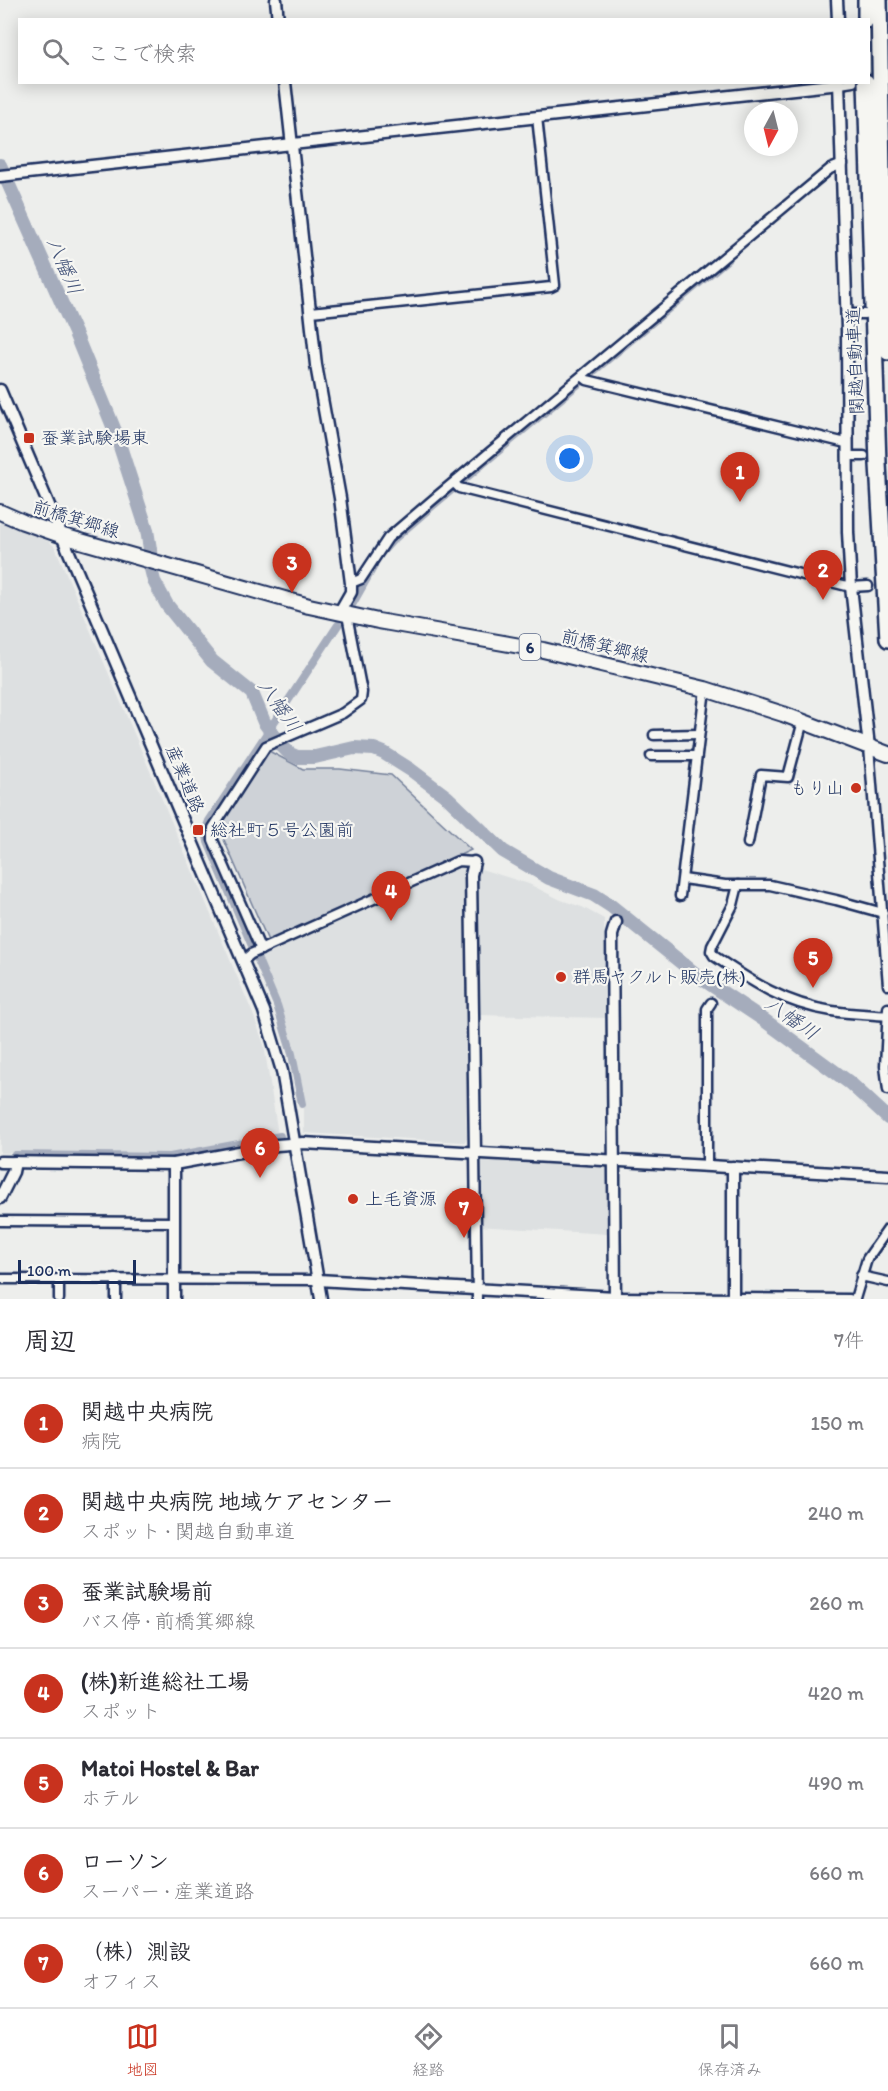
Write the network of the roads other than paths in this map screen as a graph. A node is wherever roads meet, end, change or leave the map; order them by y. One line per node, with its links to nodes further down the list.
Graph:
1 (276, 0): 5 (street)
2 (837, 0): 6 (street)
3 (866, 0): 7 (highway)
4 (879, 0): 19 (highway, 関越自動車道)
5 (278, 18)
6 (838, 18)
7 (866, 18)
8 (285, 84): 13 (street)
9 (831, 84): 12 (street)
10 (840, 84): 14 (street)
11 (866, 84): 32 (highway, 関越自動車道)
12 (537, 117): 13 (street); 16 (street)
13 (292, 143): 15 (street); 16 (street)
14 (843, 164): 17 (street); 20 (street)
15 (0, 176)
16 (310, 312): 28 (street)
17 (847, 314): 18 (street); 22 (street)
18 (864, 314)
19 (888, 352)
20 (582, 376): 22 (street); 25 (street)
21 (0, 390): 27 (street, 産業道路)
22 (846, 443): 23 (street)
23 (847, 456): 24 (street); 30 (street)
24 (864, 456)
25 (454, 483): 28 (street); 30 (street)
26 (0, 512): 27 (main road, 前橋箕郷線 / 6)
27 (63, 536): 31 (main road, 前橋箕郷線 / 6); 50 (street, 産業道路)
28 (351, 583): 31 (street)
29 (868, 586): 30 (street)
30 (851, 587): 37 (street)
31 (343, 614): 33 (main road, 前橋箕郷線 / 6); 49 (street)
32 (888, 639)
33 (705, 689): 34 (main road, 前橋箕郷線 / 6); 35 (street)
34 (802, 721): 37 (main road, 前橋箕郷線 / 6); 41 (street)
35 (699, 734): 36 (street); 40 (street)
36 (654, 735)
37 (869, 747): 38 (main road, 前橋箕郷線 / 6); 46 (street)
38 (888, 754)
39 (651, 756): 40 (street)
40 (696, 756): 43 (street)
41 (748, 843)
42 (474, 862): 49 (street); 57 (street)
43 (683, 879): 44 (street); 45 (street)
44 (738, 885): 46 (street); 54 (street)
45 (680, 896)
46 (883, 914): 48 (street)
47 (616, 922): 58 (street)
48 (887, 946): 51 (street)
49 (261, 950): 50 (street)
50 (244, 960): 56 (street, 産業道路)
51 (888, 985)
52 (711, 1003): 62 (street)
53 (888, 1008): 54 (street)
54 (888, 1016): 55 (street)
55 (888, 1090)
56 (294, 1143): 57 (street); 61 (street); 74 (street, 産業道路)
57 (475, 1153): 58 (street); 76 (street)
58 (614, 1161): 62 (street); 78 (street)
59 (0, 1162): 60 (street)
60 (15, 1162): 61 (street); 65 (street)
61 (174, 1164): 67 (street)
62 (707, 1166): 63 (street)
63 (733, 1167): 64 (street); 77 (street)
64 (888, 1176)
65 (0, 1198)
66 (0, 1221): 67 (street)
67 (174, 1222): 73 (street)
68 (888, 1229): 69 (street)
69 (861, 1276): 75 (street); 85 (street)
70 (0, 1279): 71 (street)
71 (59, 1279): 72 (street); 80 (street)
72 (116, 1279): 73 (street); 81 (street)
73 (174, 1279): 74 (street); 82 (street)
74 (318, 1280): 76 (street); 83 (street, 産業道路)
75 (888, 1282)
76 (476, 1294): 78 (street)
77 (733, 1297): 78 (street); 79 (street)
78 (615, 1298)
79 (755, 1298): 84 (street)
80 (59, 1299)
81 (116, 1299)
82 (174, 1299)
83 (321, 1299)
84 (849, 1299)
85 (855, 1299)

